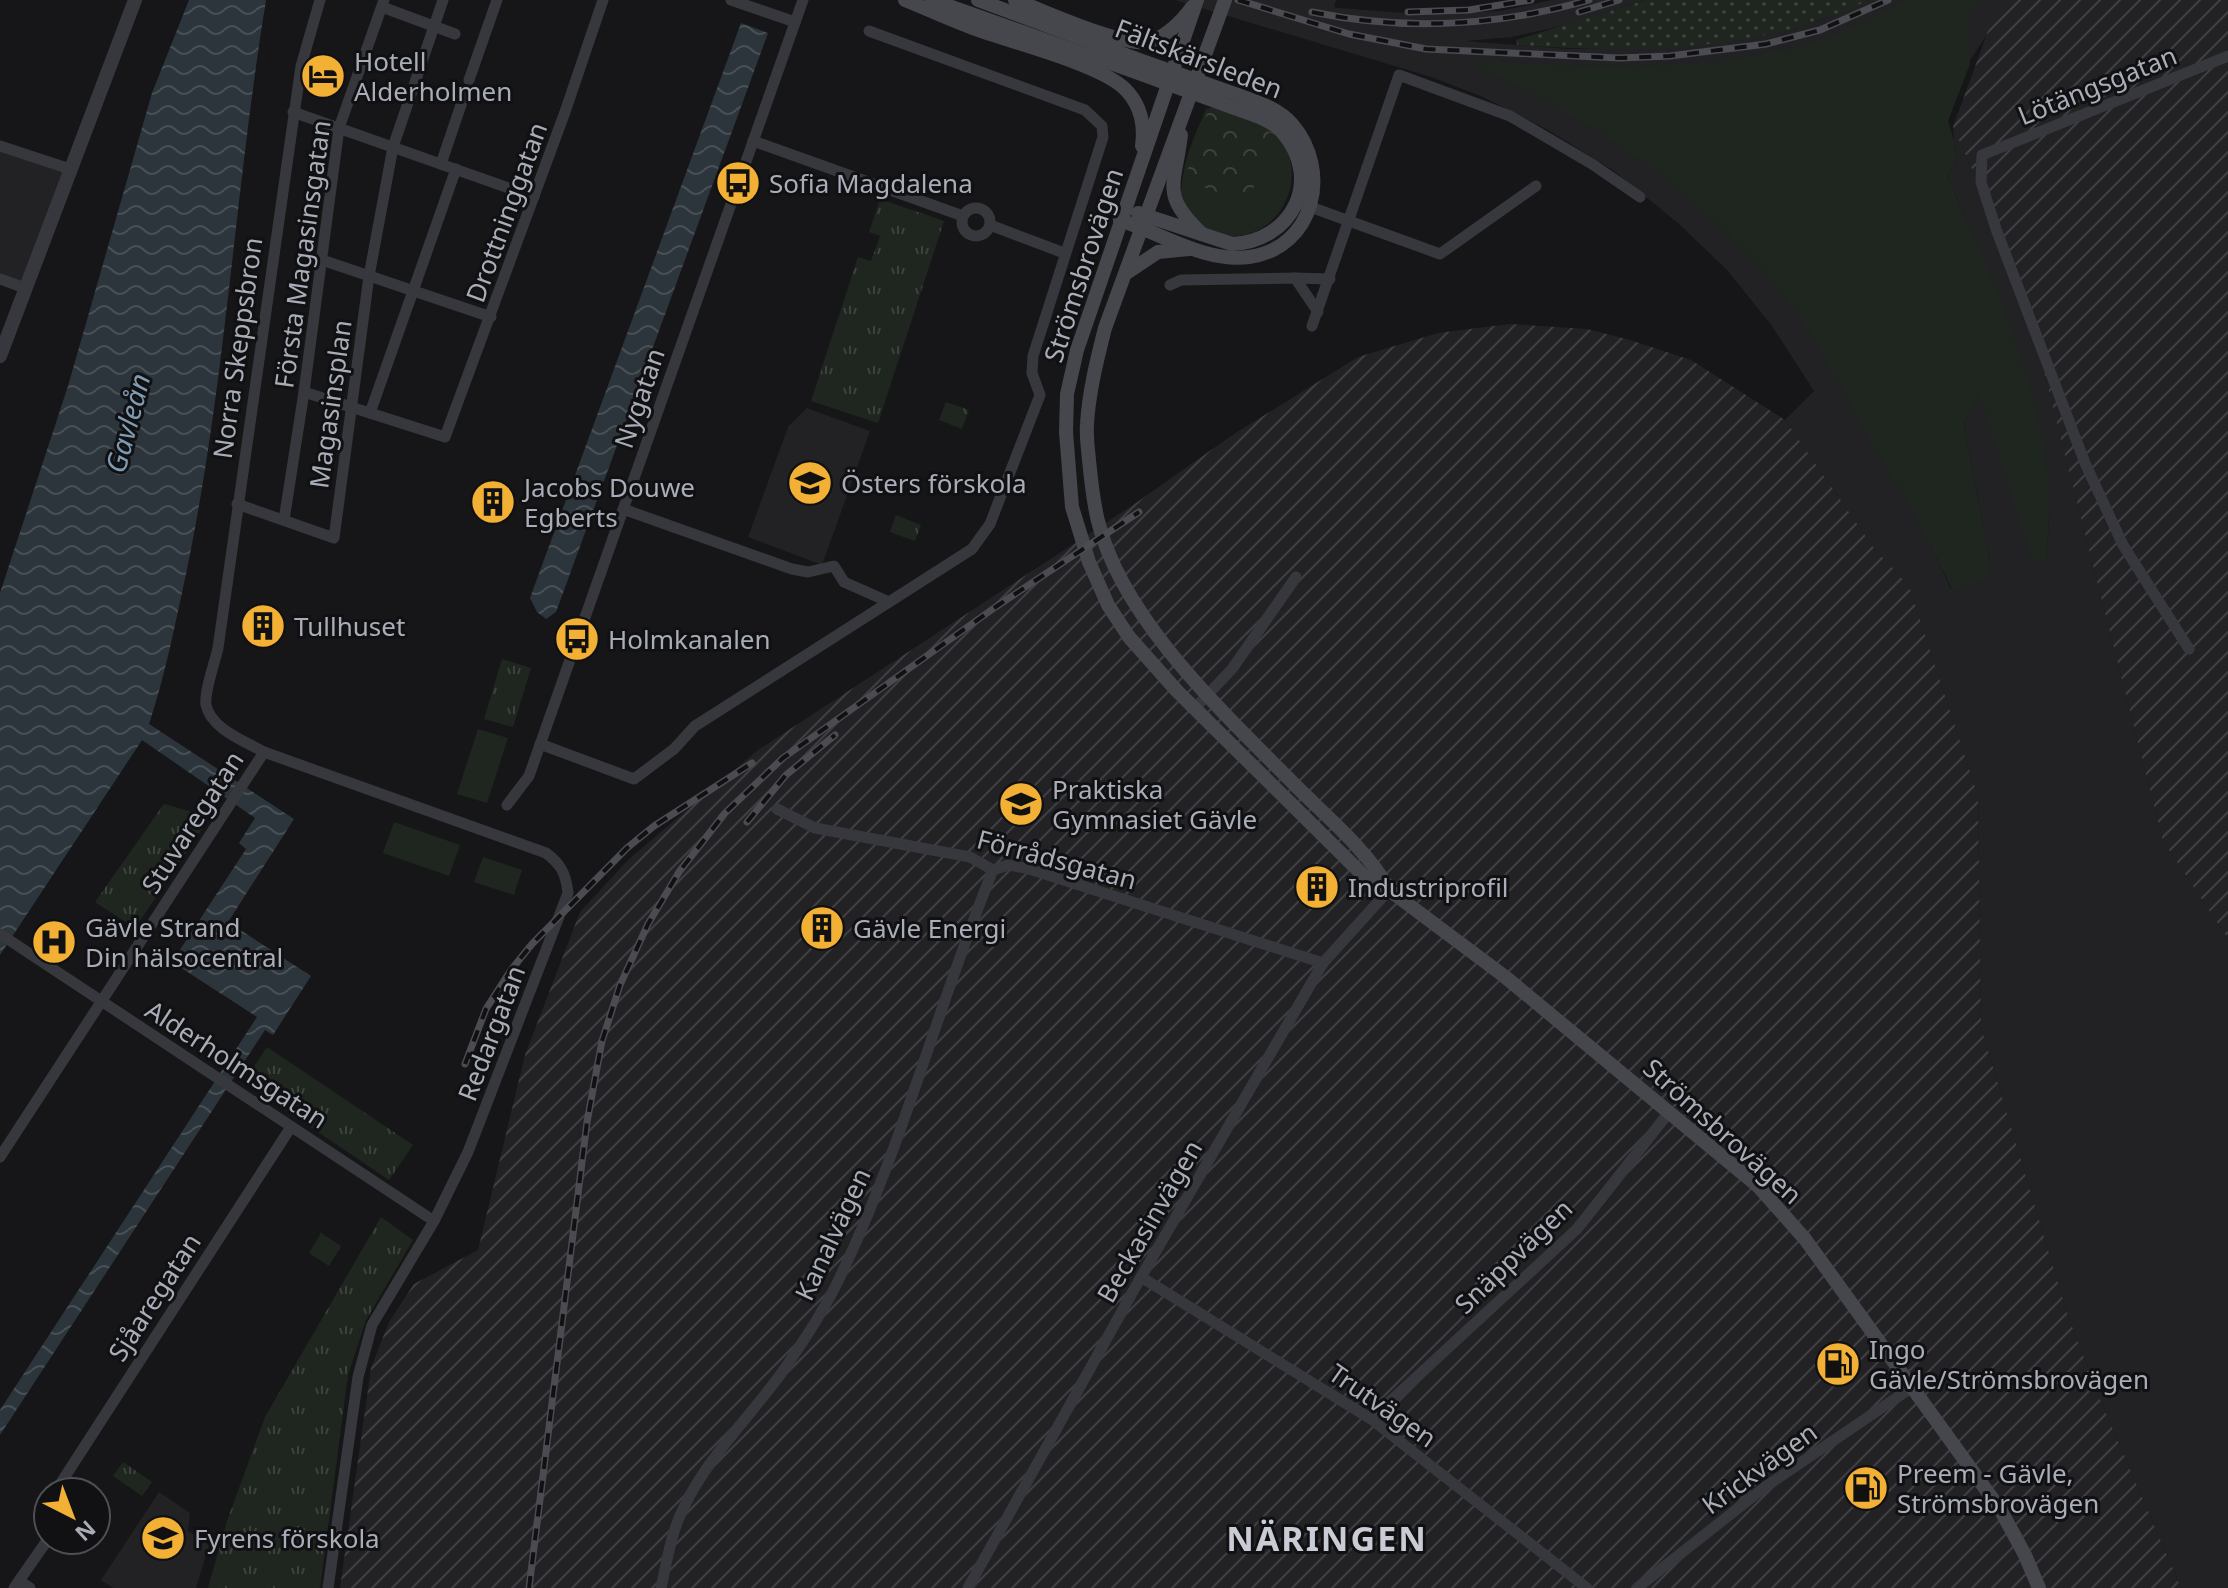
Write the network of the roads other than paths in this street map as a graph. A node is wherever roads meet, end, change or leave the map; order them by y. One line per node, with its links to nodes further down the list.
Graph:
1 (135, 0): 30 (street)
2 (320, 0): 24 (street, Norra Skeppsbron)
3 (443, 0): 16 (street, Magasinsplan)
4 (497, 0): 21 (street)
5 (603, 0): 34 (street, Drottninggatan)
6 (731, 0): 15 (street)
7 (803, 0): 15 (street, Nygatan)
8 (905, 0): 32 (main road)
9 (932, 0): 20 (main road, Fältskärsleden)
10 (978, 0): 20 (main road, Fältskärsleden)
11 (1015, 0): 12 (main road)
12 (1197, 0): 32 (main road, Strömsbrovägen)
13 (1224, 3): 23 (main road, Strömsbrovägen)
14 (383, 4): 16 (street); 25 (street, Första Magasinsgatan)
15 (795, 22): 26 (street, Nygatan)
16 (435, 27): 18 (street); 28 (street, Magasinsplan)
17 (869, 31): 43 (street)
18 (455, 34)
19 (2228, 56): 65 (street, Lötängsgatan)
20 (1132, 64): 36 (main road, Fältskärsleden, bridge)
21 (469, 80)
22 (464, 96): 29 (street)
23 (1185, 109): 40 (main road, Strömsbrovägen); 42 (main road)
24 (293, 112): 25 (street); 60 (street, Norra Skeppsbron)
25 (339, 128): 28 (street); 44 (street, Första Magasinsgatan)
26 (753, 141): 38 (street); 61 (street, Nygatan)
27 (0, 146): 30 (street)
28 (393, 147): 29 (street); 46 (street, Magasinsplan)
29 (441, 164): 31 (street)
30 (70, 169): 51 (street)
31 (456, 169): 34 (street); 52 (street)
32 (1138, 174): 37 (main road, Strömsbrovägen)
33 (1536, 186): 39 (street)
34 (534, 197): 54 (street, Drottninggatan)
35 (1640, 197): 39 (street)
36 (1303, 204): 39 (street); 42 (main road)
37 (1122, 214): 40 (main road); 68 (main road, Strömsbrovägen)
38 (963, 216): 41 (street); 41 (street)
39 (1349, 220): 49 (street)
40 (1144, 222): 42 (main road); 45 (main road, Strömsbrovägen)
41 (990, 225): 43 (street)
42 (1201, 243): 45 (main road)
43 (1064, 253): 64 (street)
44 (322, 260): 46 (street); 57 (street, Första Magasinsgatan)
45 (1125, 274): 66 (main road, Strömsbrovägen)
46 (369, 276): 52 (street); 58 (street, Magasinsplan)
47 (1295, 278): 49 (street); 50 (street); 53 (street)
48 (0, 279): 51 (street)
49 (1330, 279): 53 (street)
50 (1170, 285)
51 (25, 288): 56 (street)
52 (412, 289): 54 (street); 59 (street)
53 (1318, 312): 55 (street)
54 (491, 317): 59 (street, Drottninggatan)
55 (1312, 326)
56 (0, 356)
57 (304, 392): 58 (street); 62 (street, Första Magasinsgatan)
58 (350, 408): 59 (street); 62 (street, Magasinsplan)
59 (370, 413)
60 (237, 504): 62 (street); 67 (street, Norra Skeppsbron)
61 (623, 509): 64 (street); 69 (street, Nygatan)
62 (284, 520)
63 (1296, 577): 66 (street)
64 (889, 602): 69 (street)
65 (2189, 649)
66 (1208, 694): 68 (street); 74 (main road, Strömsbrovägen)
67 (206, 703): 70 (street, Redargatan)
68 (1195, 708): 74 (main road, Strömsbrovägen)
69 (540, 744): 71 (street, Nygatan)
70 (264, 752): 77 (street, Stuvaregatan); 81 (street, Redargatan)
71 (507, 805)
72 (777, 809): 73 (street, Förrådsgatan)
73 (993, 870): 76 (street, Förrådsgatan); 90 (street, Kanalvägen)
74 (1389, 890): 76 (street, Beckasinvägen); 78 (main road, Strömsbrovägen)
75 (0, 934): 77 (street, Alderholmsgatan)
76 (1323, 963): 82 (street, Beckasinvägen)
77 (102, 1001): 79 (street, Alderholmsgatan); 80 (street, Stuvaregatan)
78 (1670, 1111): 83 (main road, Strömsbrovägen); 84 (street, Snäppvägen)
79 (291, 1127): 81 (street, Alderholmsgatan); 85 (street, Sjåaregatan)
80 (0, 1157)
81 (434, 1221): 89 (street, Redargatan)
82 (1141, 1277): 84 (street, Trutvägen); 91 (street, Beckasinvägen)
83 (1911, 1388): 93 (street, Krickvägen); 94 (main road, Strömsbrovägen)
84 (1371, 1419): 92 (street, Trutvägen)
85 (65, 1476)
86 (36, 1556): 87 (street)
87 (17, 1584): 88 (street)
88 (30, 1588)
89 (328, 1588)
90 (661, 1588)
91 (968, 1588)
92 (1587, 1588)
93 (1637, 1588)
94 (2039, 1588)

